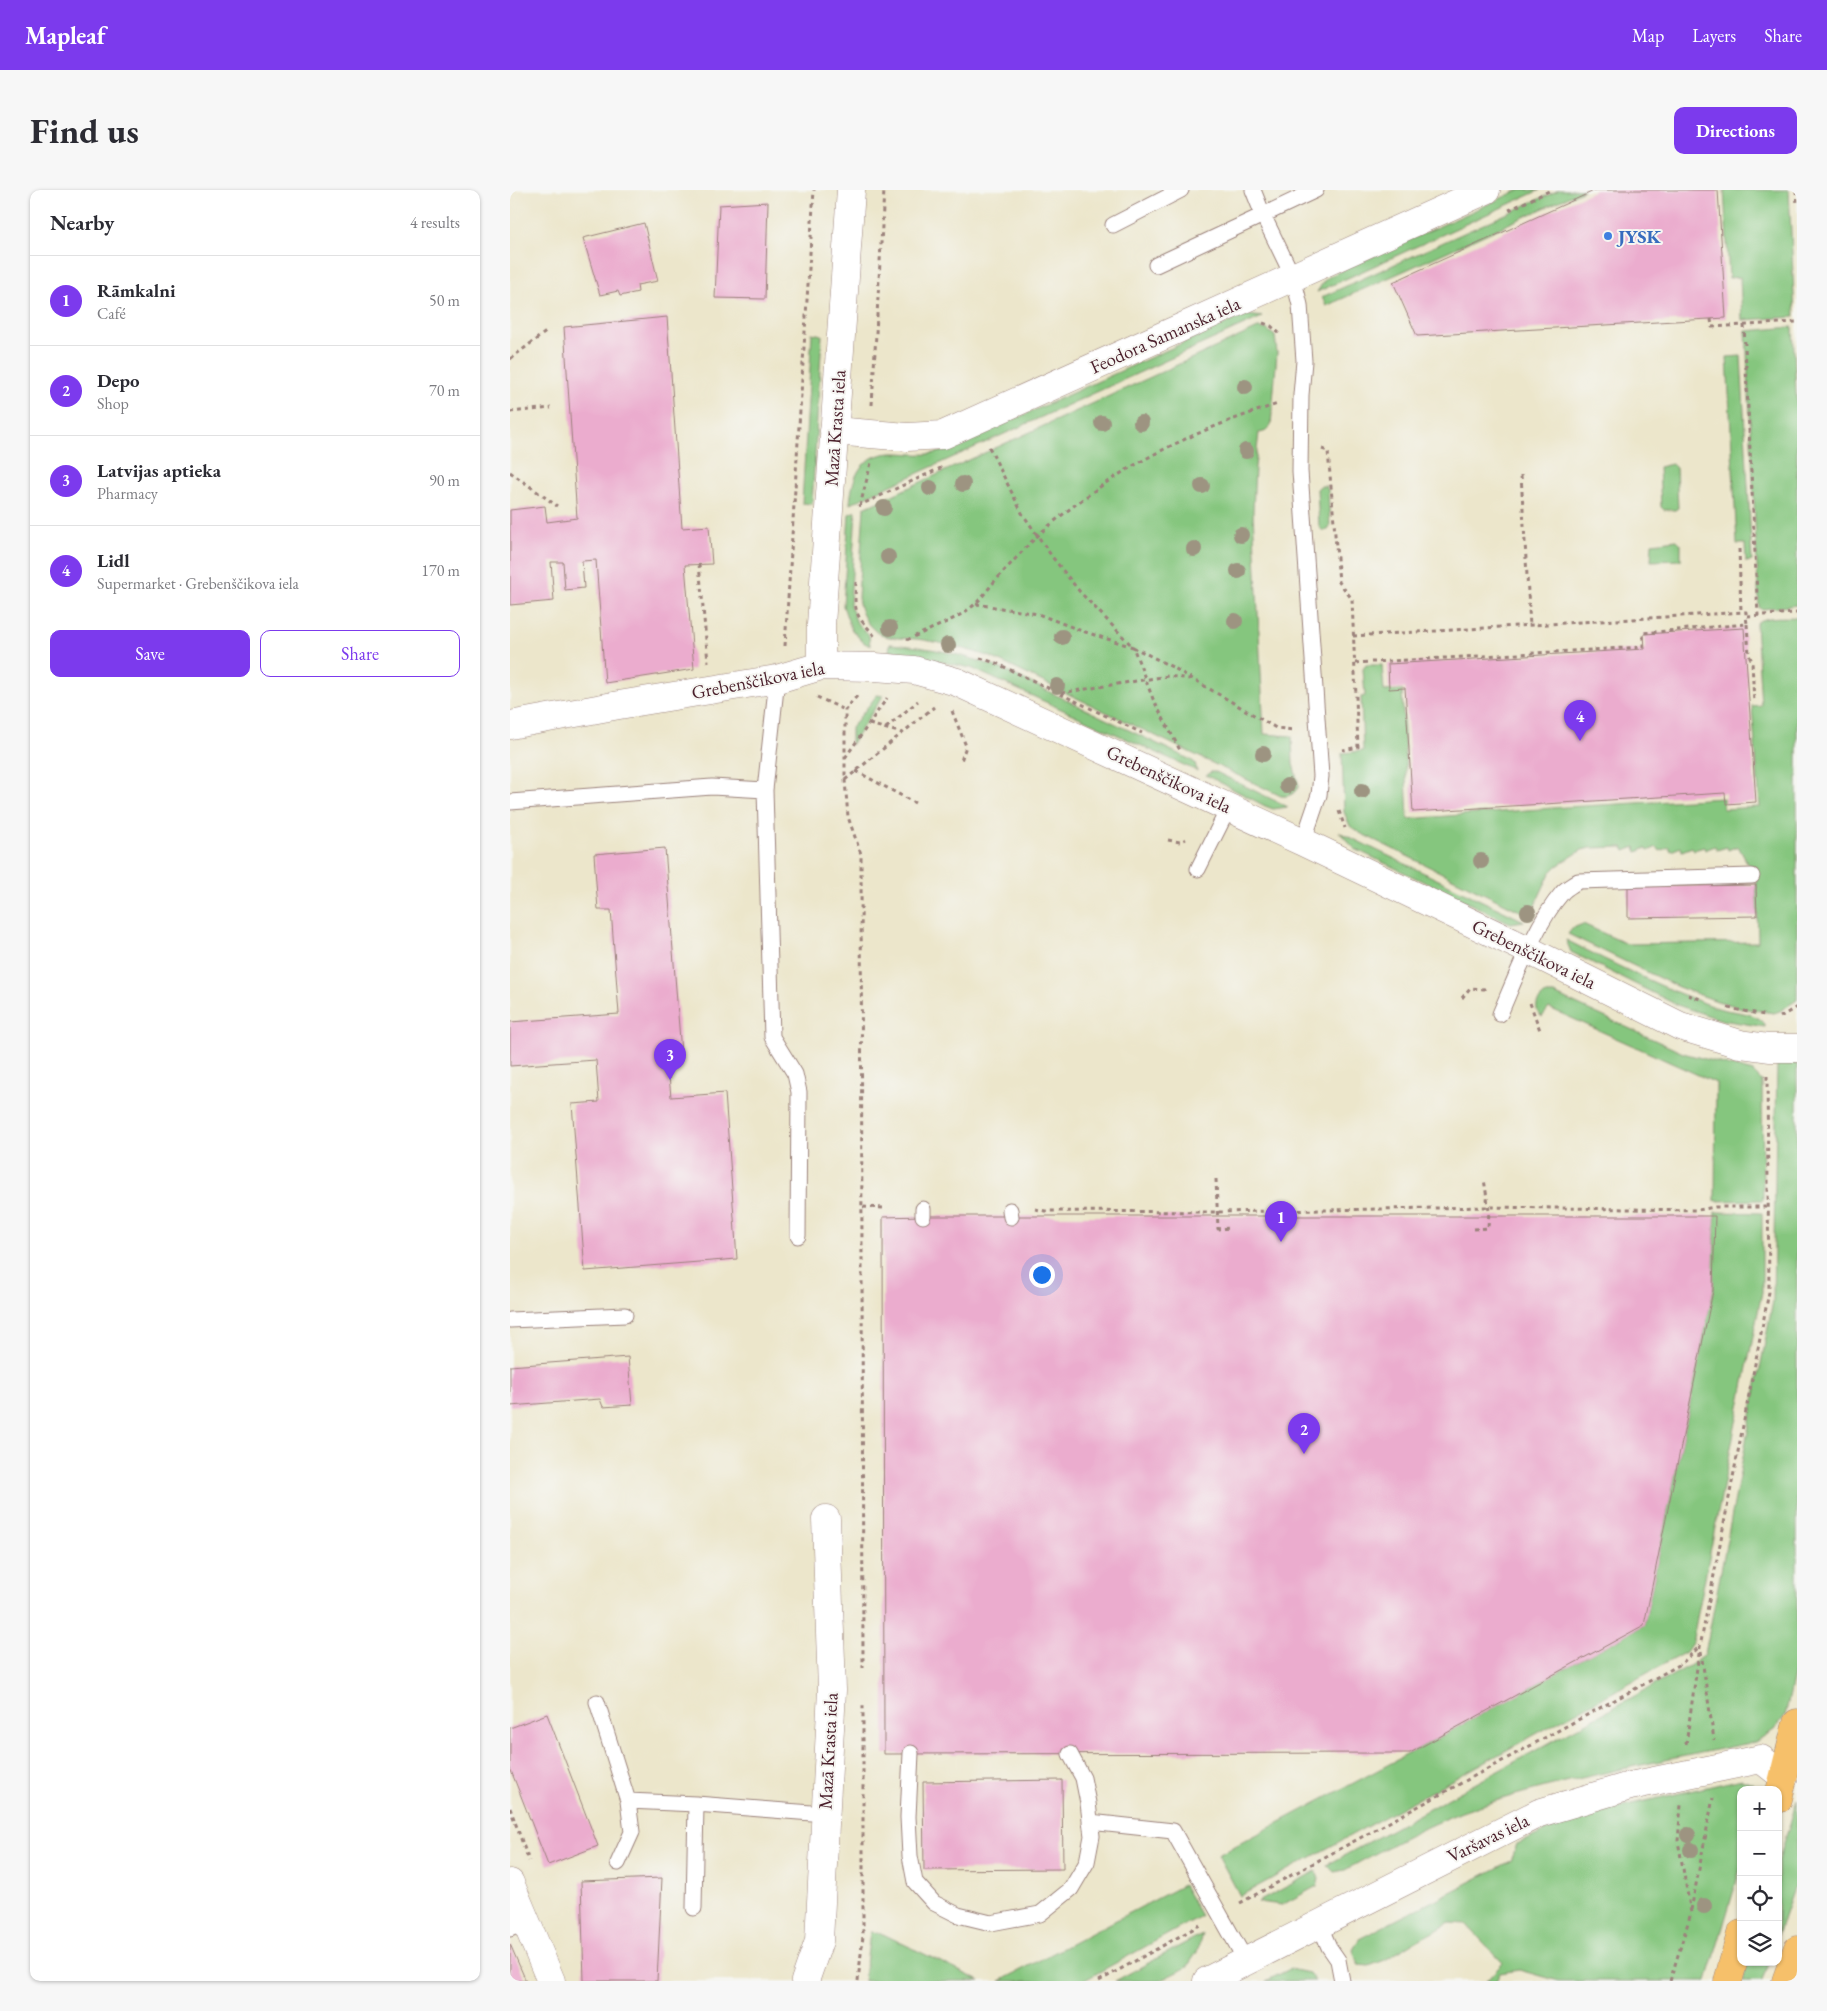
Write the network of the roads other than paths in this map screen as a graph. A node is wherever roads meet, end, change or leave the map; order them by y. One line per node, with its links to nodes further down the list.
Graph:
1 (851, 190): 10 (street, Mazā Krasta iela)
2 (1181, 190): 7 (lane)
3 (1253, 190): 6 (lane)
4 (1316, 190): 6 (lane)
5 (1486, 190): 9 (street, Feodora Samanska iela)
6 (1263, 215): 8 (lane); 9 (lane)
7 (1113, 225)
8 (1156, 265)
9 (1293, 277): 10 (street, Feodora Samanska iela); 17 (lane)
10 (834, 431): 11 (street, Mazā Krasta iela)
11 (821, 666): 12 (street, Grebenščikova iela); 16 (street, Grebenščikova iela)
12 (777, 679): 13 (street, Grebenščikova iela); 14 (lane)
13 (510, 725)
14 (765, 790): 15 (lane); 23 (lane)
15 (510, 802)
16 (1229, 807): 17 (street, Grebenščikova iela); 18 (lane)
17 (1303, 842): 20 (street, Grebenščikova iela)
18 (1198, 869)
19 (1752, 876): 20 (lane)
20 (1528, 950): 21 (lane); 22 (street, Grebenščikova iela)
21 (1500, 1014)
22 (1797, 1048)
23 (798, 1236)
24 (625, 1315): 25 (lane)
25 (510, 1320)
26 (826, 1519): 35 (street, Mazā Krasta iela)
27 (597, 1702): 33 (lane)
28 (1797, 1723): 32 (highway)
29 (910, 1753): 36 (lane)
30 (1070, 1754): 36 (lane)
31 (1780, 1786): 40 (street, Varšavas iela)
32 (1781, 1786)
33 (628, 1801): 34 (lane); 37 (lane)
34 (696, 1804): 35 (lane); 39 (lane)
35 (825, 1814): 46 (street, Mazā Krasta iela)
36 (1090, 1822): 44 (lane)
37 (618, 1863)
38 (521, 1876): 41 (street)
39 (694, 1908)
40 (1319, 1924): 44 (street, Varšavas iela); 48 (lane)
41 (518, 1926): 45 (street)
42 (1737, 1948): 49 (highway)
43 (1797, 1950): 50 (highway)
44 (1246, 1961): 47 (street, Varšavas iela)
45 (551, 1981)
46 (805, 1981)
47 (1207, 1981)
48 (1342, 1981)
49 (1728, 1981)
50 (1786, 1981)

